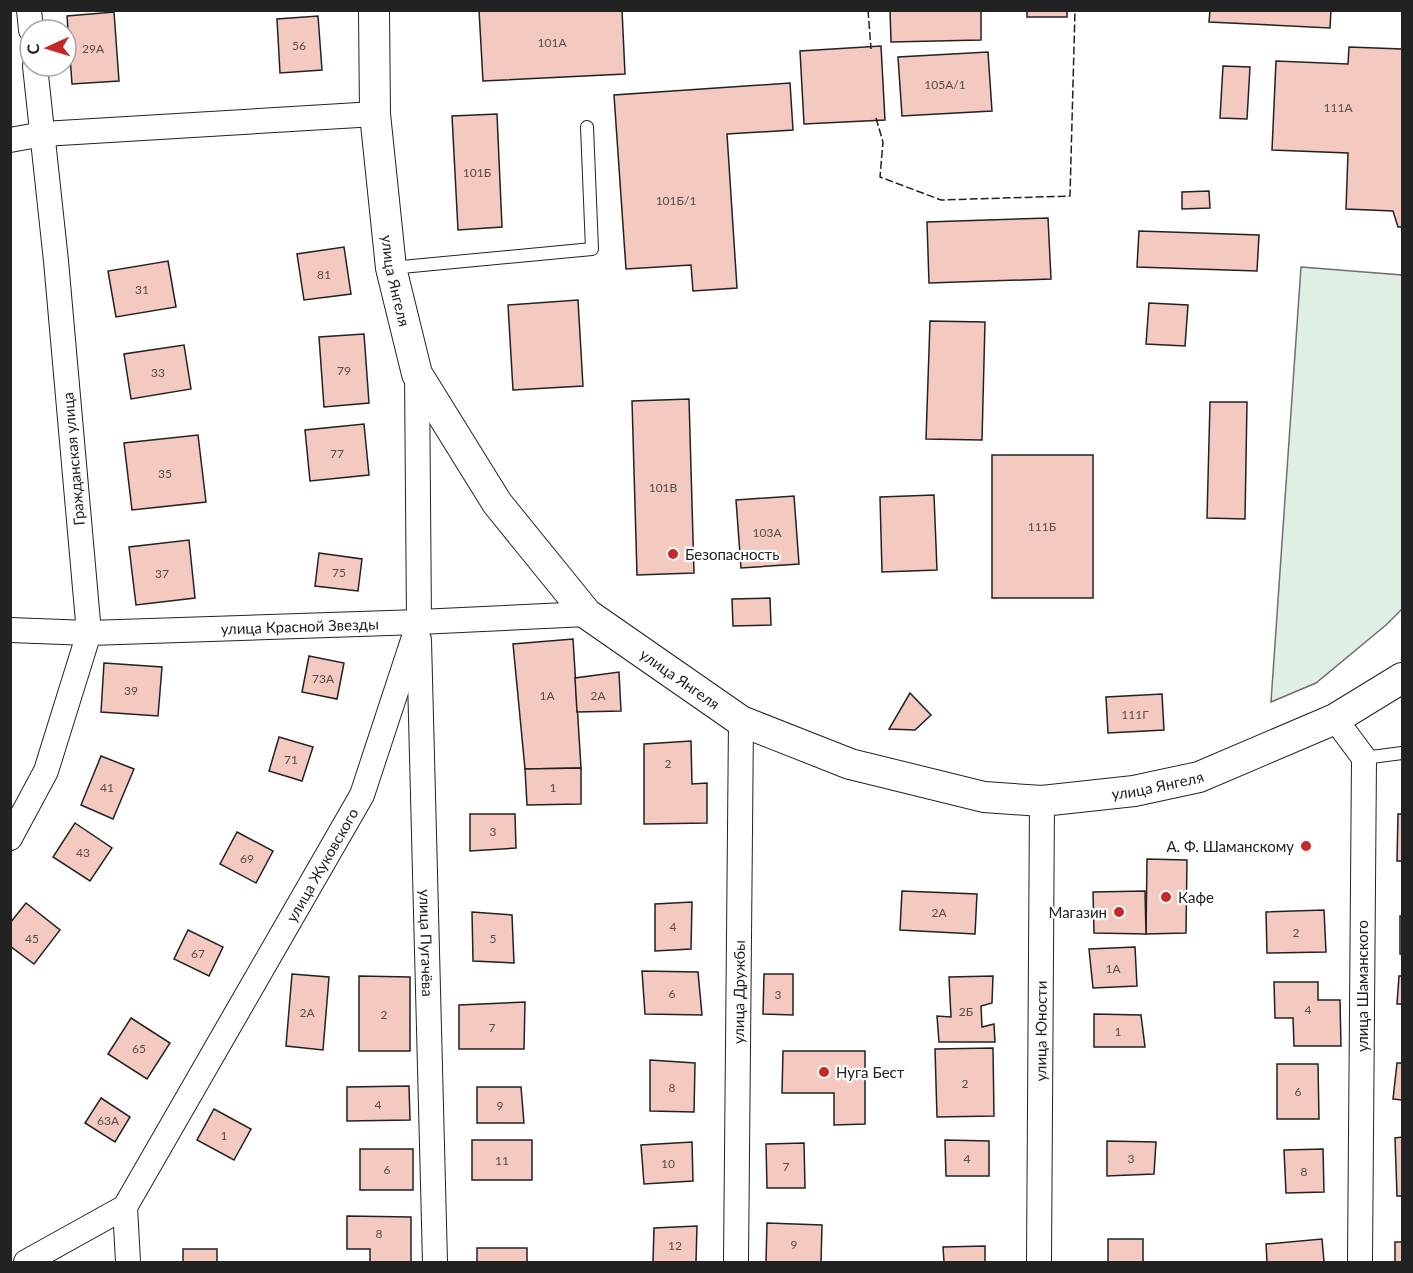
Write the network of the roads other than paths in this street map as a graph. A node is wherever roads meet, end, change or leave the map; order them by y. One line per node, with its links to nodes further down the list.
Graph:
1 (374, 10): 3 (street, улица Янгеля)
2 (36, 78): 5 (street, Гражданская улица)
3 (375, 114): 5 (street); 7 (street, улица Янгеля)
4 (587, 128): 7 (lane)
5 (43, 134): 6 (street); 12 (street, Гражданская улица)
6 (10, 140)
7 (392, 268): 8 (street, улица Янгеля)
8 (417, 374): 9 (street, улица Янгеля); 10 (street, улица Жуковского)
9 (587, 614): 10 (street, улица Красной Звезды); 15 (street, улица Янгеля)
10 (418, 622): 12 (street, улица Красной Звезды); 20 (street, улица Жуковского); 23 (street, улица Пугачёва)
11 (10, 630): 12 (street, улица Красной Звезды)
12 (89, 633): 19 (street, Гражданская улица)
13 (1402, 678): 14 (street, улица Янгеля)
14 (1335, 719): 17 (street); 18 (street, улица Янгеля)
15 (741, 721): 18 (street, улица Янгеля); 24 (street, улица Дружбы)
16 (1402, 753): 17 (lane)
17 (1364, 758): 26 (street, улица Шаманского)
18 (1042, 801): 25 (street, улица Юности)
19 (10, 838)
20 (124, 1207): 21 (street); 22 (street)
21 (26, 1263)
22 (128, 1263)
23 (435, 1263)
24 (736, 1263)
25 (1039, 1263)
26 (1360, 1263)

